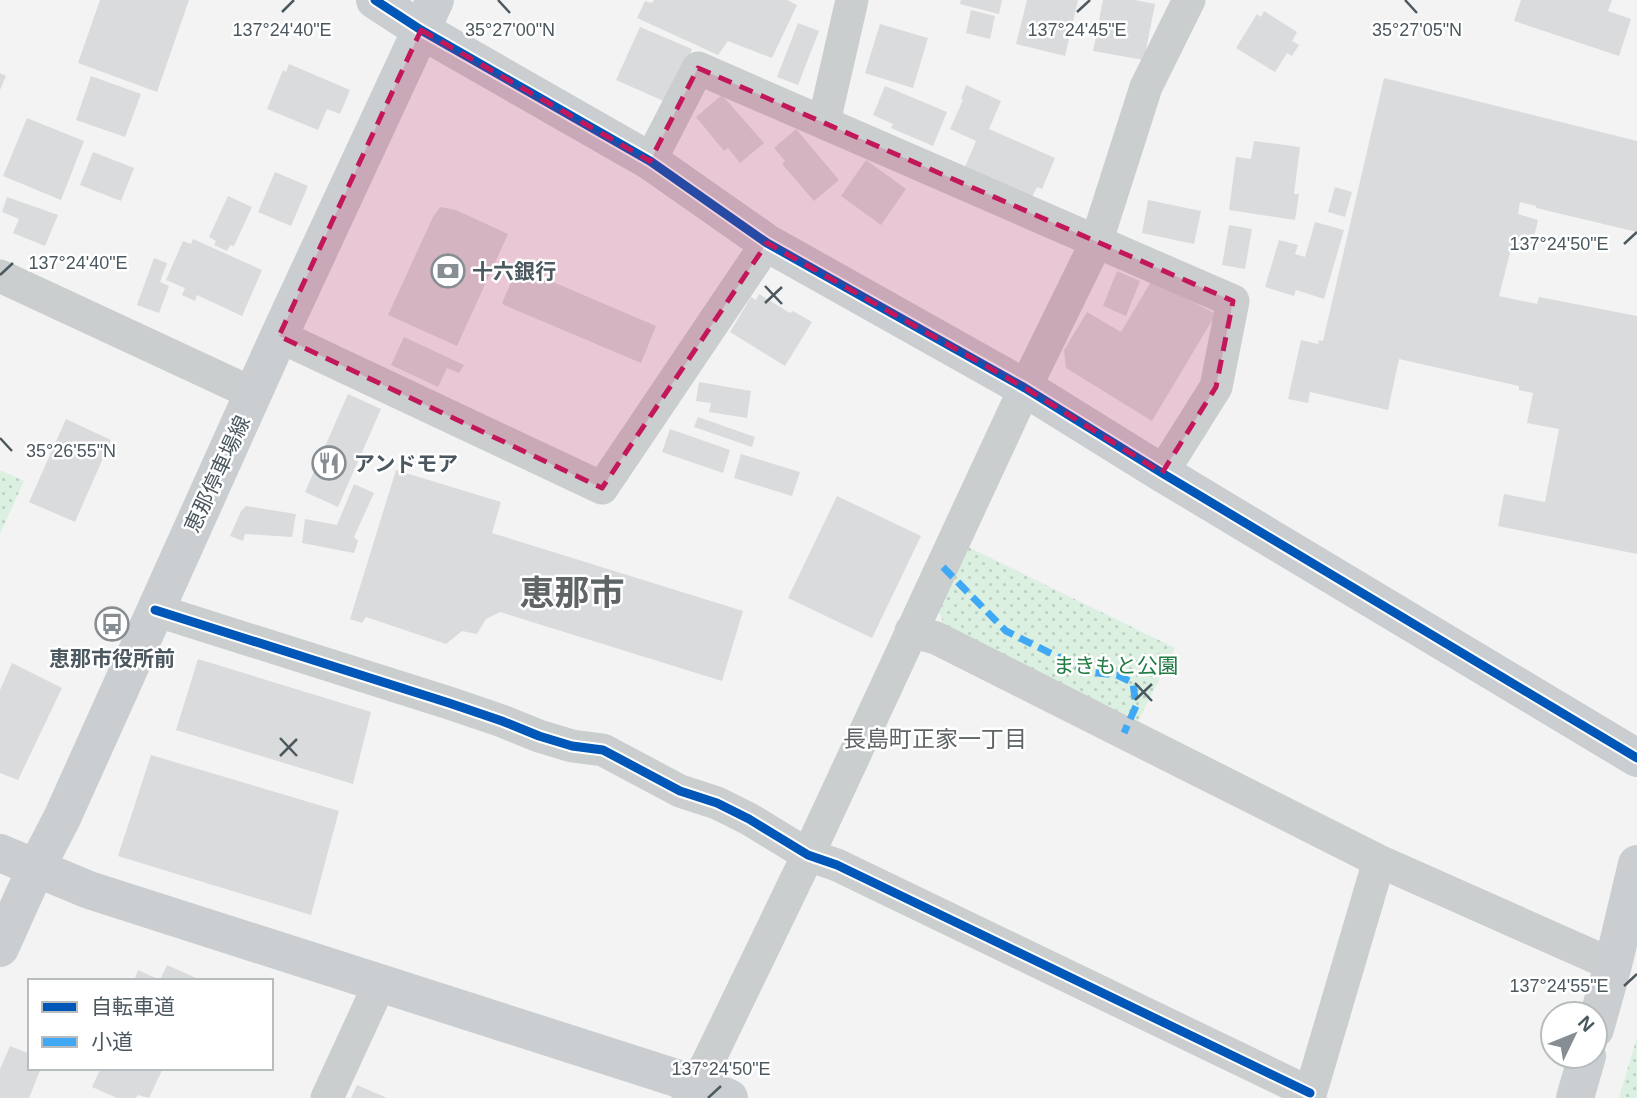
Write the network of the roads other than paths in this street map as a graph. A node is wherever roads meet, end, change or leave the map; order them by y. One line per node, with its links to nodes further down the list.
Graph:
1 (375, 0): 4 (street)
2 (852, 0): 5 (street)
3 (1188, 0): 8 (street)
4 (428, 15): 6 (street); 10 (street, 恵那停車場線)
5 (824, 122): 6 (street); 8 (street)
6 (650, 161): 7 (street)
7 (767, 243): 10 (street); 11 (street)
8 (1096, 243): 11 (street); 13 (street)
9 (0, 276): 12 (street)
10 (279, 336): 12 (street, 恵那停車場線)
11 (1024, 388): 13 (street); 15 (street)
12 (254, 394): 14 (street, 恵那停車場線)
13 (1162, 473): 16 (street)
14 (155, 610): 18 (street); 21 (street, 恵那停車場線)
15 (911, 631): 18 (street); 19 (street)
16 (1637, 758)
17 (0, 853): 21 (street)
18 (808, 856): 27 (street); 28 (street)
19 (1379, 862): 23 (street); 28 (street)
20 (1637, 864): 23 (street)
21 (36, 868): 22 (street, 恵那停車場線); 24 (street)
22 (0, 948)
23 (1613, 965): 25 (street)
24 (380, 983): 27 (street); 29 (street)
25 (1603, 1000)
26 (1583, 1070): 30 (street)
27 (704, 1093)
28 (1310, 1096)
29 (327, 1098)
30 (1576, 1098)

